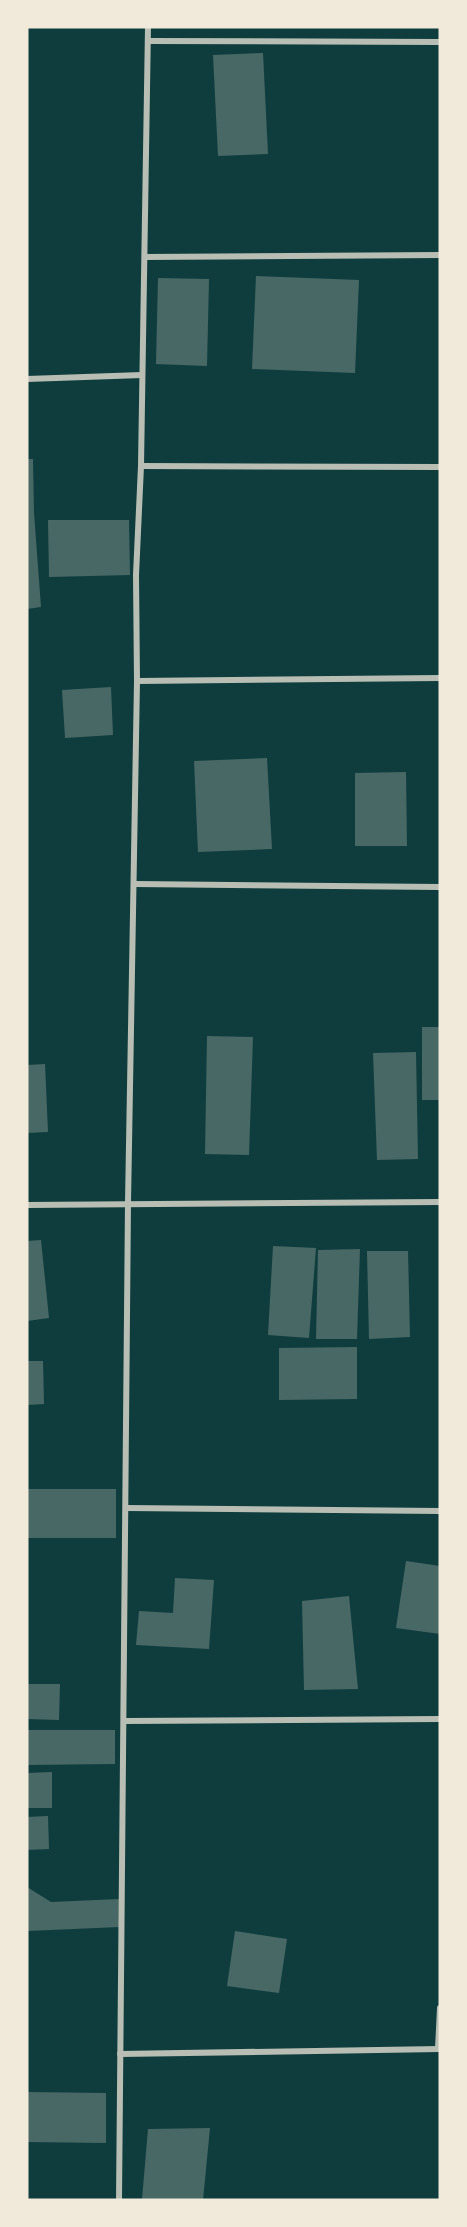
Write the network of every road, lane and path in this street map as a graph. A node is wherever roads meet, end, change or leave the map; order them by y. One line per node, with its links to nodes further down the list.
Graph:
1 (148, 27): 2 (street)
2 (148, 41): 3 (street); 5 (street)
3 (440, 42)
4 (440, 255): 5 (street)
5 (145, 257): 6 (street)
6 (142, 375): 7 (street); 8 (street)
7 (27, 380)
8 (141, 466): 9 (street); 11 (street)
9 (440, 467)
10 (440, 678): 11 (street)
11 (137, 681): 12 (street)
12 (134, 884): 13 (street); 15 (street)
13 (440, 887)
14 (440, 1202): 15 (street)
15 (128, 1203): 16 (street); 17 (street)
16 (27, 1205)
17 (126, 1508): 18 (street); 20 (street)
18 (440, 1511)
19 (440, 1719): 20 (street)
20 (124, 1720): 23 (street)
21 (440, 2008): 22 (street)
22 (439, 2049): 23 (street)
23 (120, 2054): 24 (street)
24 (119, 2200)

